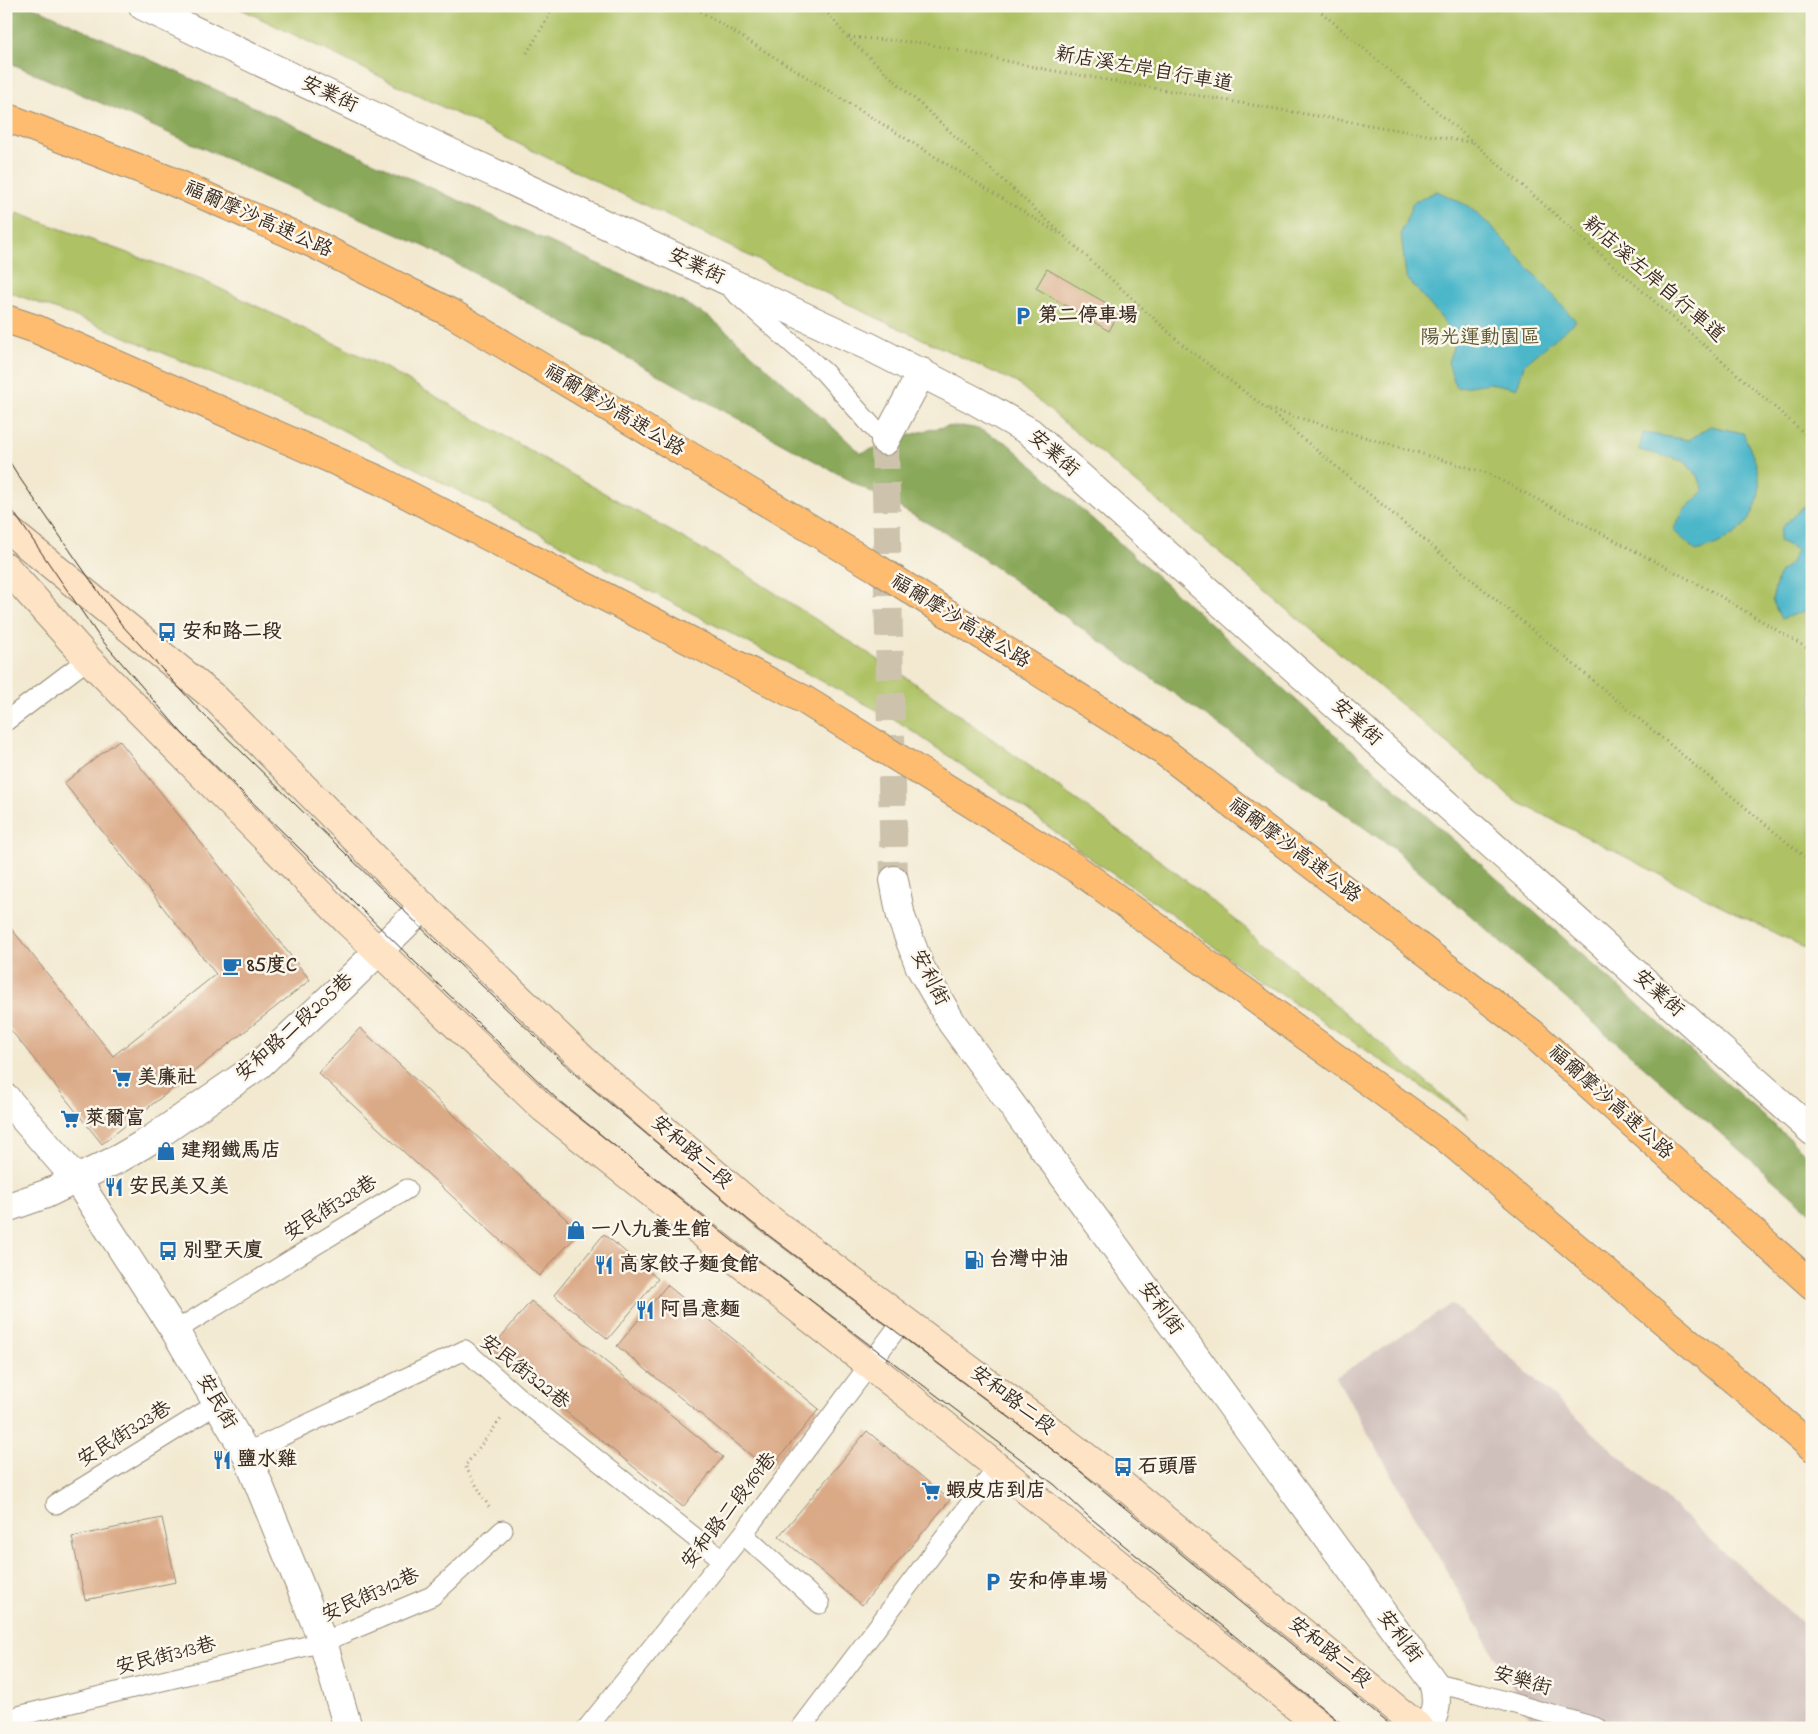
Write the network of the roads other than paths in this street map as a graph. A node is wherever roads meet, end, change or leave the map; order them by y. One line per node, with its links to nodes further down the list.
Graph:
1 (142, 6): 3 (street, 安業街)
2 (17, 122): 19 (highway, 福爾摩沙高速公路)
3 (719, 278): 5 (street, 安業街); 6 (lane)
4 (6, 319): 24 (highway)
5 (922, 372): 6 (street); 15 (street, 安業街)
6 (885, 441)
7 (6, 528): 12 (main road, 安和路二段)
8 (6, 567): 9 (main road)
9 (88, 659): 10 (lane); 13 (main road)
10 (6, 721)
11 (894, 880): 33 (street, 安利街)
12 (424, 906): 13 (street, 安和路二段205巷); 20 (main road, 安和路二段)
13 (378, 951): 16 (street, 安和路二段205巷); 22 (main road)
14 (6, 1098): 16 (street, 安民街)
15 (1812, 1131)
16 (77, 1180): 18 (street); 21 (street, 安民街)
17 (408, 1189): 21 (lane, 安民街328巷)
18 (6, 1208)
19 (1812, 1285)
20 (903, 1320): 22 (lane, 安和路二段169巷); 39 (main road, 安和路二段)
21 (176, 1331): 23 (street, 安民街)
22 (869, 1365): 26 (main road); 29 (lane, 安和路二段169巷)
23 (217, 1404): 25 (street, 安民街); 27 (lane, 安民街323巷)
24 (1812, 1447)
25 (246, 1453): 30 (lane, 安民街322巷); 32 (street, 安民街)
26 (998, 1467): 37 (lane); 38 (main road)
27 (56, 1504)
28 (503, 1530): 32 (lane, 安民街312巷)
29 (743, 1534): 30 (lane, 安和路二段169巷); 31 (lane)
30 (722, 1559): 36 (lane, 安和路二段169巷)
31 (820, 1604)
32 (323, 1642): 34 (lane, 安民街313巷); 35 (street, 安民街)
33 (1433, 1682): 40 (street, 安利街); 41 (lane, 安樂街)
34 (18, 1716)
35 (348, 1728)
36 (587, 1728)
37 (801, 1728)
38 (1322, 1728)
39 (1420, 1728)
40 (1427, 1728)
41 (1598, 1728)

